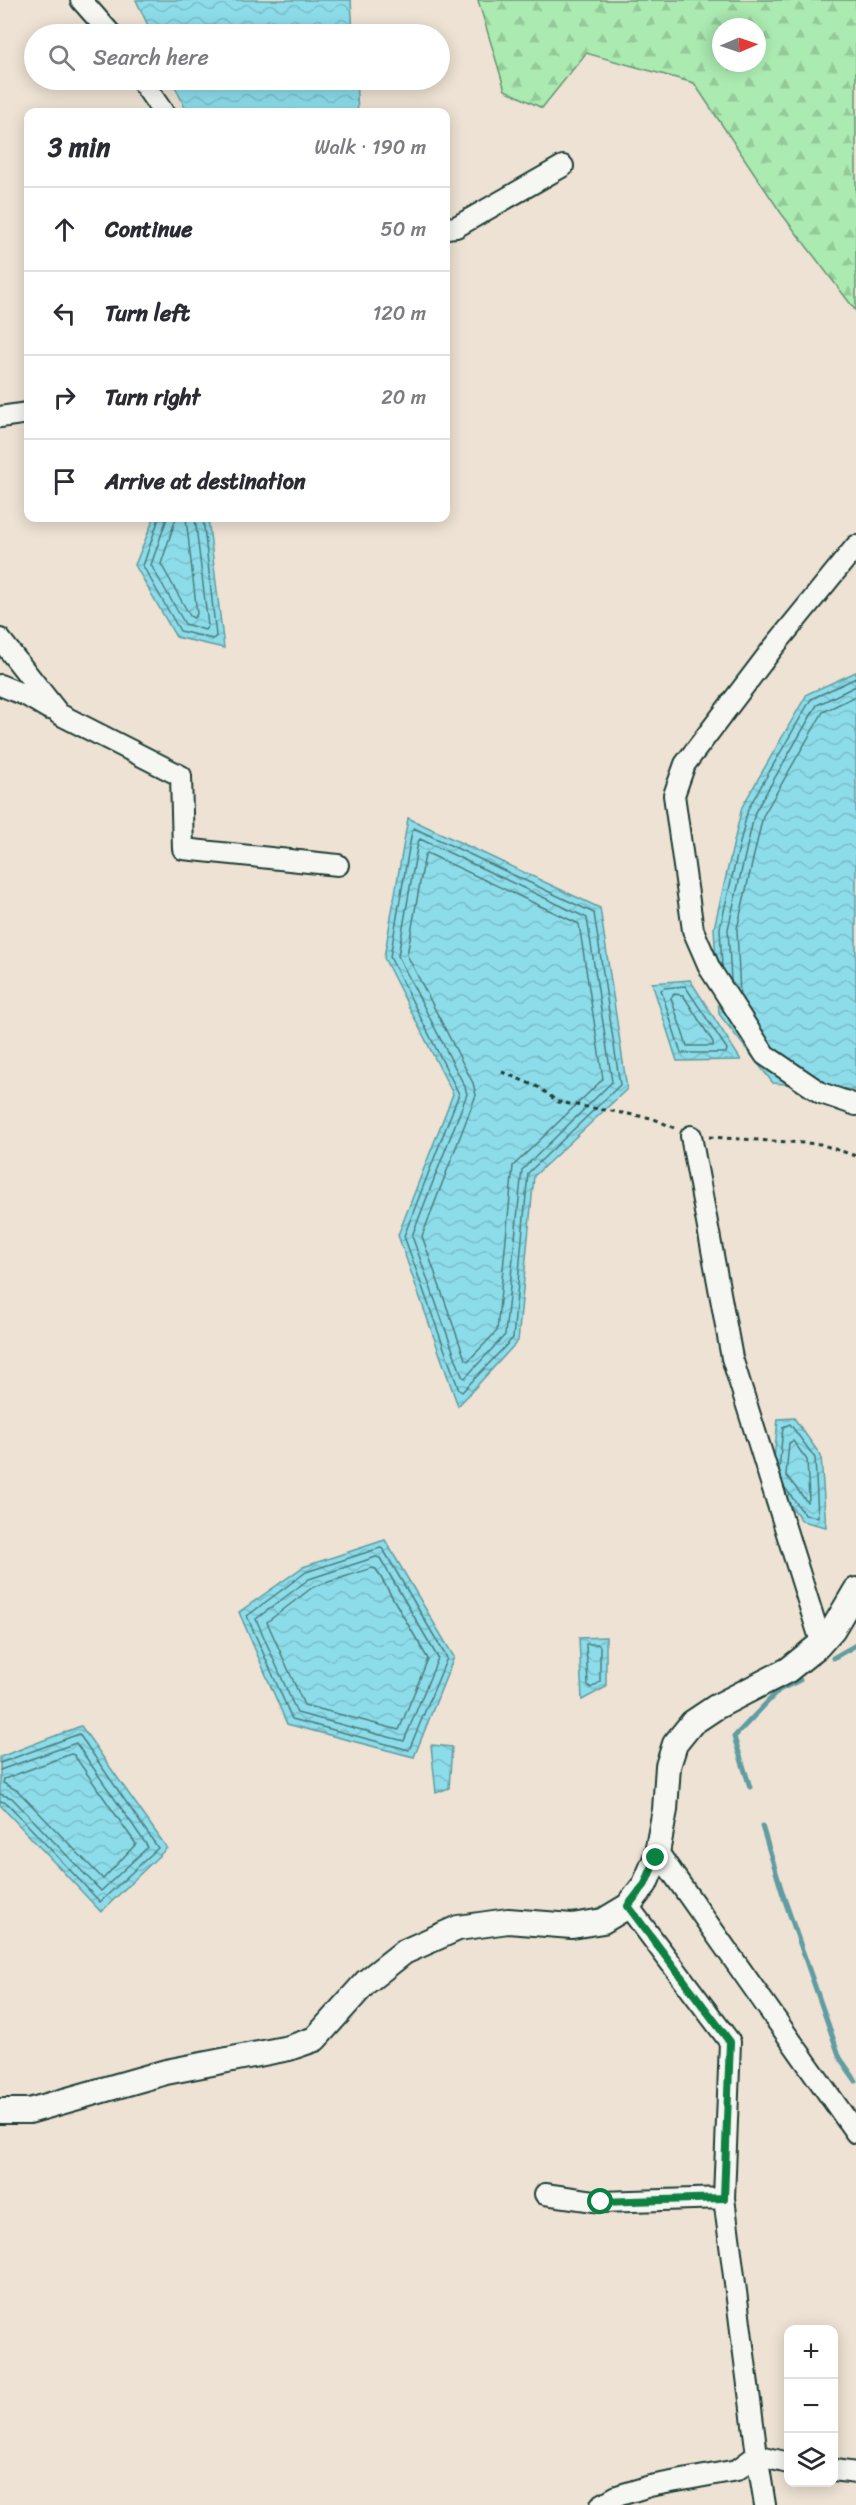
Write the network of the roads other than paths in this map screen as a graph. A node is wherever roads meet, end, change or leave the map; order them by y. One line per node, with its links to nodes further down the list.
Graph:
1 (81, 0): 2 (street)
2 (102, 24)
3 (148, 90): 4 (street)
4 (160, 108)
5 (564, 166): 6 (street)
6 (450, 228)
7 (24, 414): 8 (street)
8 (0, 417)
9 (856, 546): 14 (street)
10 (0, 639): 12 (street)
11 (0, 685): 12 (street)
12 (59, 714): 13 (street)
13 (338, 865)
14 (856, 1105)
15 (691, 1136): 17 (street)
16 (856, 1590): 17 (street)
17 (821, 1642): 18 (street)
18 (657, 1851): 19 (street); 21 (street)
19 (628, 1906): 20 (street); 23 (street)
20 (0, 2111)
21 (856, 2133)
22 (545, 2194): 23 (street)
23 (724, 2198): 24 (street)
24 (757, 2455): 25 (street); 28 (street); 29 (street)
25 (784, 2462)
26 (838, 2471): 27 (street)
27 (856, 2473)
28 (601, 2505)
29 (765, 2505)

